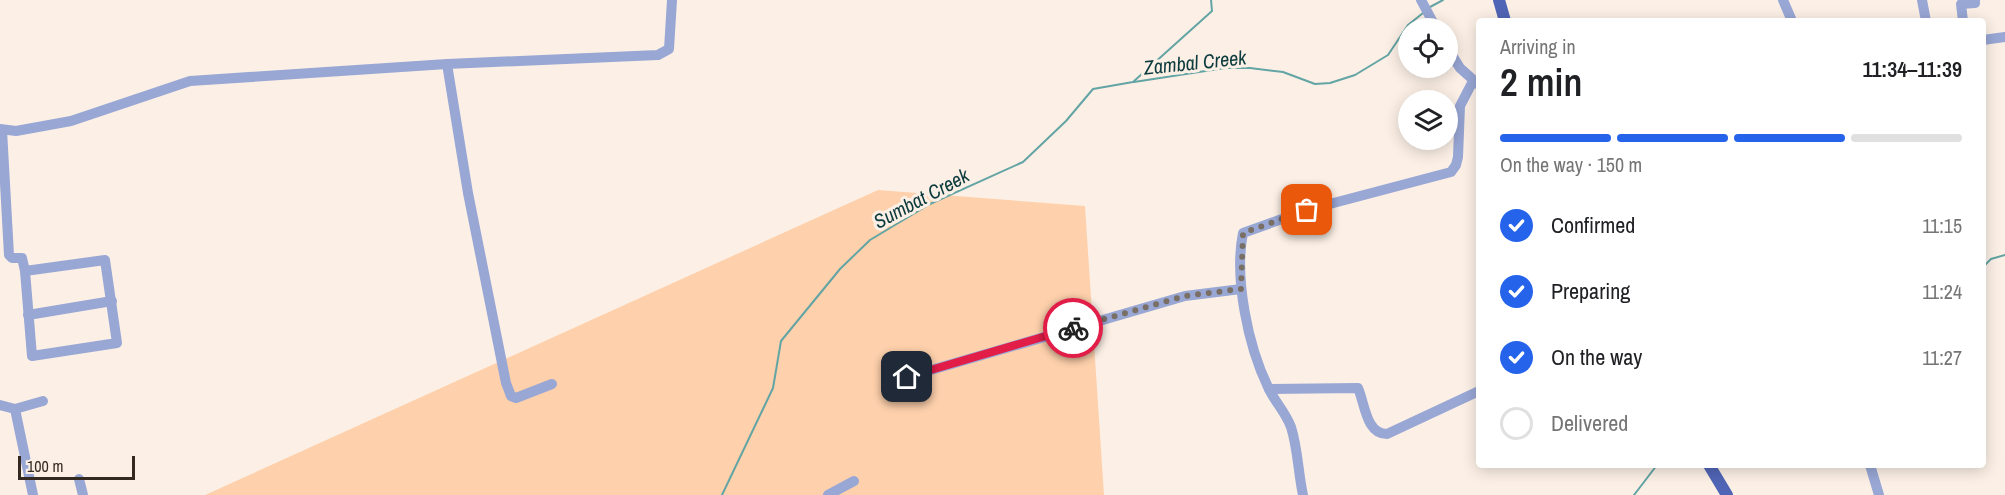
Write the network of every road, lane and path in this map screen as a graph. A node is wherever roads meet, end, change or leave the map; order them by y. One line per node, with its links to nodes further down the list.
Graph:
1 (672, 0): 14 (street)
2 (1499, 0): 8 (main road)
3 (1784, 0): 9 (street)
4 (1922, 0): 10 (street)
5 (1975, 0): 11 (street)
6 (1422, 3): 7 (street)
7 (1431, 18)
8 (1504, 18)
9 (1791, 18)
10 (1925, 18)
11 (1962, 18)
12 (2005, 37): 13 (street)
13 (1986, 40)
14 (447, 64): 17 (street); 23 (street)
15 (1458, 65): 16 (street)
16 (1476, 83): 19 (street)
17 (1, 129): 18 (street)
18 (25, 272): 20 (street); 21 (street)
19 (1241, 289): 22 (street); 24 (street)
20 (112, 301): 21 (street); 21 (street)
21 (28, 315)
22 (907, 377)
23 (552, 384)
24 (1269, 389): 25 (street); 36 (street)
25 (1476, 392)
26 (43, 401): 28 (street)
27 (0, 405): 28 (street)
28 (15, 409): 33 (street)
29 (1711, 468): 37 (main road)
30 (1871, 468): 38 (street)
31 (79, 478): 34 (street)
32 (854, 481): 35 (street)
33 (33, 495)
34 (83, 495)
35 (828, 495)
36 (1303, 495)
37 (1727, 495)
38 (1879, 495)

